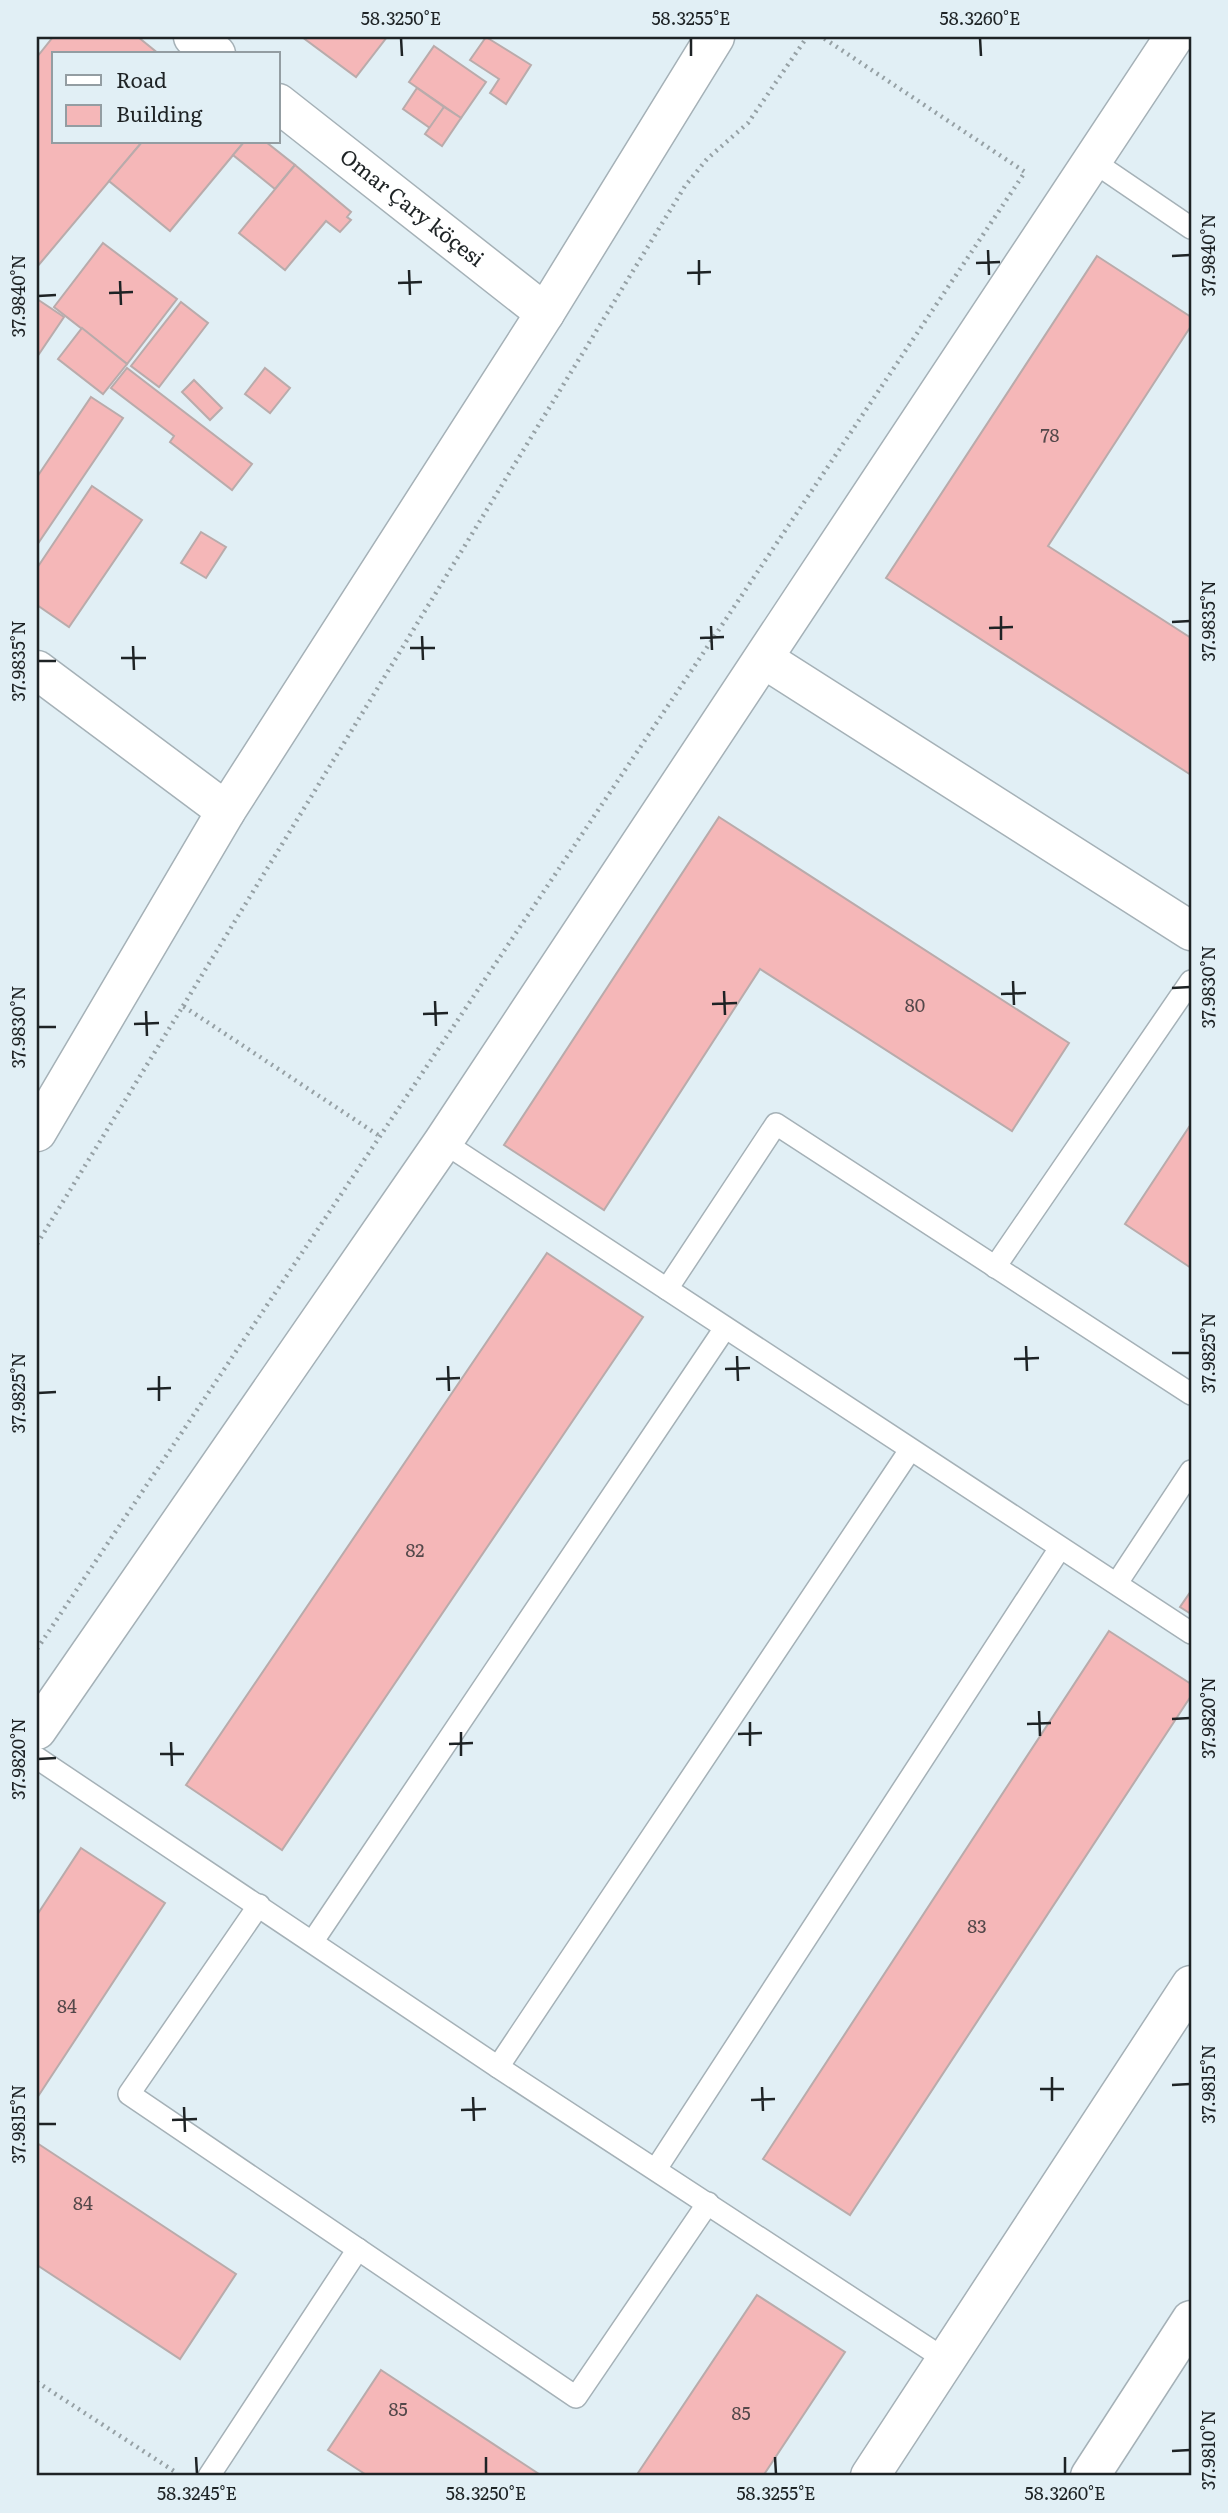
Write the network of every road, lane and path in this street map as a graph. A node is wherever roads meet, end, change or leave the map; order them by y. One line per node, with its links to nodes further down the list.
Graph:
1 (194, 37): 6 (street)
2 (715, 37): 10 (street)
3 (807, 37): 16 (path)
4 (822, 37): 18 (path)
5 (1174, 37): 8 (street)
6 (213, 52)
7 (280, 105): 10 (street, Omar Çary köçesi)
8 (1094, 162): 9 (lane); 11 (street)
9 (1191, 228)
10 (545, 313): 13 (street)
11 (764, 659): 14 (street); 19 (street)
12 (37, 670): 13 (street)
13 (226, 811): 17 (street)
14 (1191, 931)
15 (1191, 981): 21 (lane)
16 (183, 1006): 18 (path); 20 (path)
17 (37, 1132)
18 (378, 1135): 30 (path)
19 (443, 1142): 22 (lane); 31 (street)
20 (37, 1244)
21 (995, 1267): 22 (lane); 24 (lane)
22 (667, 1289): 23 (lane)
23 (726, 1328): 25 (lane); 34 (lane)
24 (1191, 1394)
25 (910, 1450): 27 (lane); 36 (lane)
26 (1191, 1471): 28 (lane)
27 (1060, 1548): 28 (lane); 37 (lane)
28 (1117, 1583): 29 (lane)
29 (1191, 1633)
30 (37, 1649)
31 (37, 1730)
32 (37, 1758): 33 (lane)
33 (259, 1905): 34 (lane); 39 (lane)
34 (313, 1941): 36 (lane)
35 (1191, 1985): 41 (street)
36 (498, 2067): 37 (lane)
37 (656, 2169): 38 (lane)
38 (708, 2203): 39 (lane); 41 (lane)
39 (358, 2249): 44 (lane)
40 (1191, 2320): 46 (street)
41 (946, 2360): 45 (street)
42 (37, 2382): 43 (path)
43 (181, 2476)
44 (209, 2476)
45 (870, 2476)
46 (1090, 2476)

